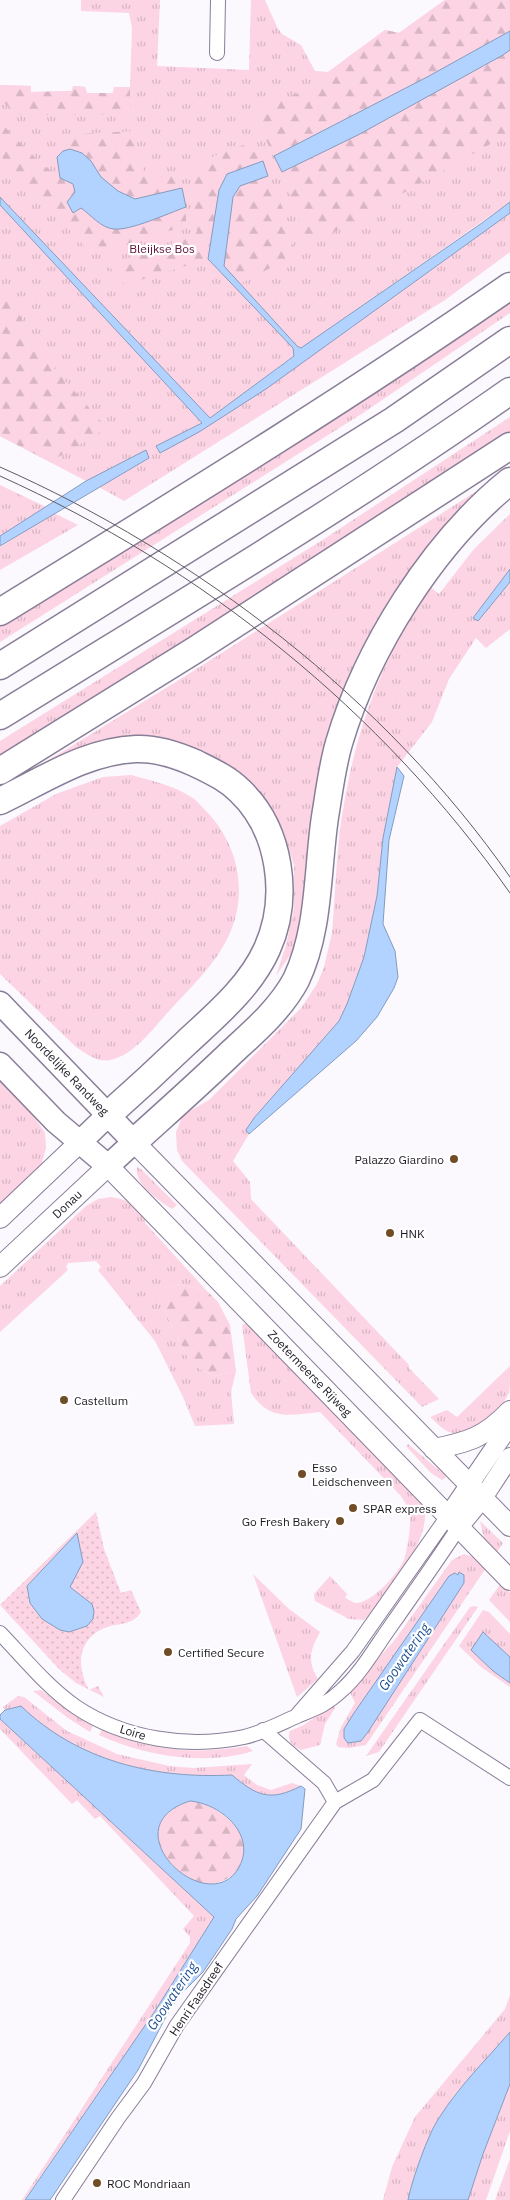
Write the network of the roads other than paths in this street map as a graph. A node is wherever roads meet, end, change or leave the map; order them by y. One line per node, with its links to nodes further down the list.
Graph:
1 (218, 0): 2 (street)
2 (217, 53)
3 (510, 286): 8 (highway)
4 (510, 340): 9 (highway)
5 (510, 391): 10 (highway)
6 (510, 446): 11 (highway)
7 (510, 481): 16 (highway)
8 (0, 612)
9 (0, 666)
10 (0, 716)
11 (0, 771)
12 (0, 801): 15 (highway)
13 (0, 1003): 15 (main road, Noordelijke Randweg)
14 (0, 1064): 17 (main road)
15 (108, 1115): 16 (main road, Noordelijke Randweg); 17 (main road)
16 (134, 1142): 18 (main road, Donau); 23 (main road)
17 (79, 1143): 18 (main road); 19 (main road)
18 (108, 1166): 20 (main road, Donau); 26 (main road, Zoetermeerse Rijweg)
19 (0, 1218)
20 (0, 1267)
21 (510, 1411): 23 (main road)
22 (510, 1425): 25 (street)
23 (434, 1448): 25 (main road)
24 (510, 1457): 25 (street)
25 (476, 1491): 26 (street); 27 (main road)
26 (453, 1522): 28 (main road, Zoetermeerse Rijweg); 30 (street, Loire)
27 (510, 1526)
28 (510, 1580)
29 (0, 1633): 30 (street, Loire)
30 (263, 1730): 32 (street)
31 (510, 1778): 32 (street, Henri Faasdreef)
32 (335, 1802): 33 (street, Henri Faasdreef)
33 (63, 2200)

